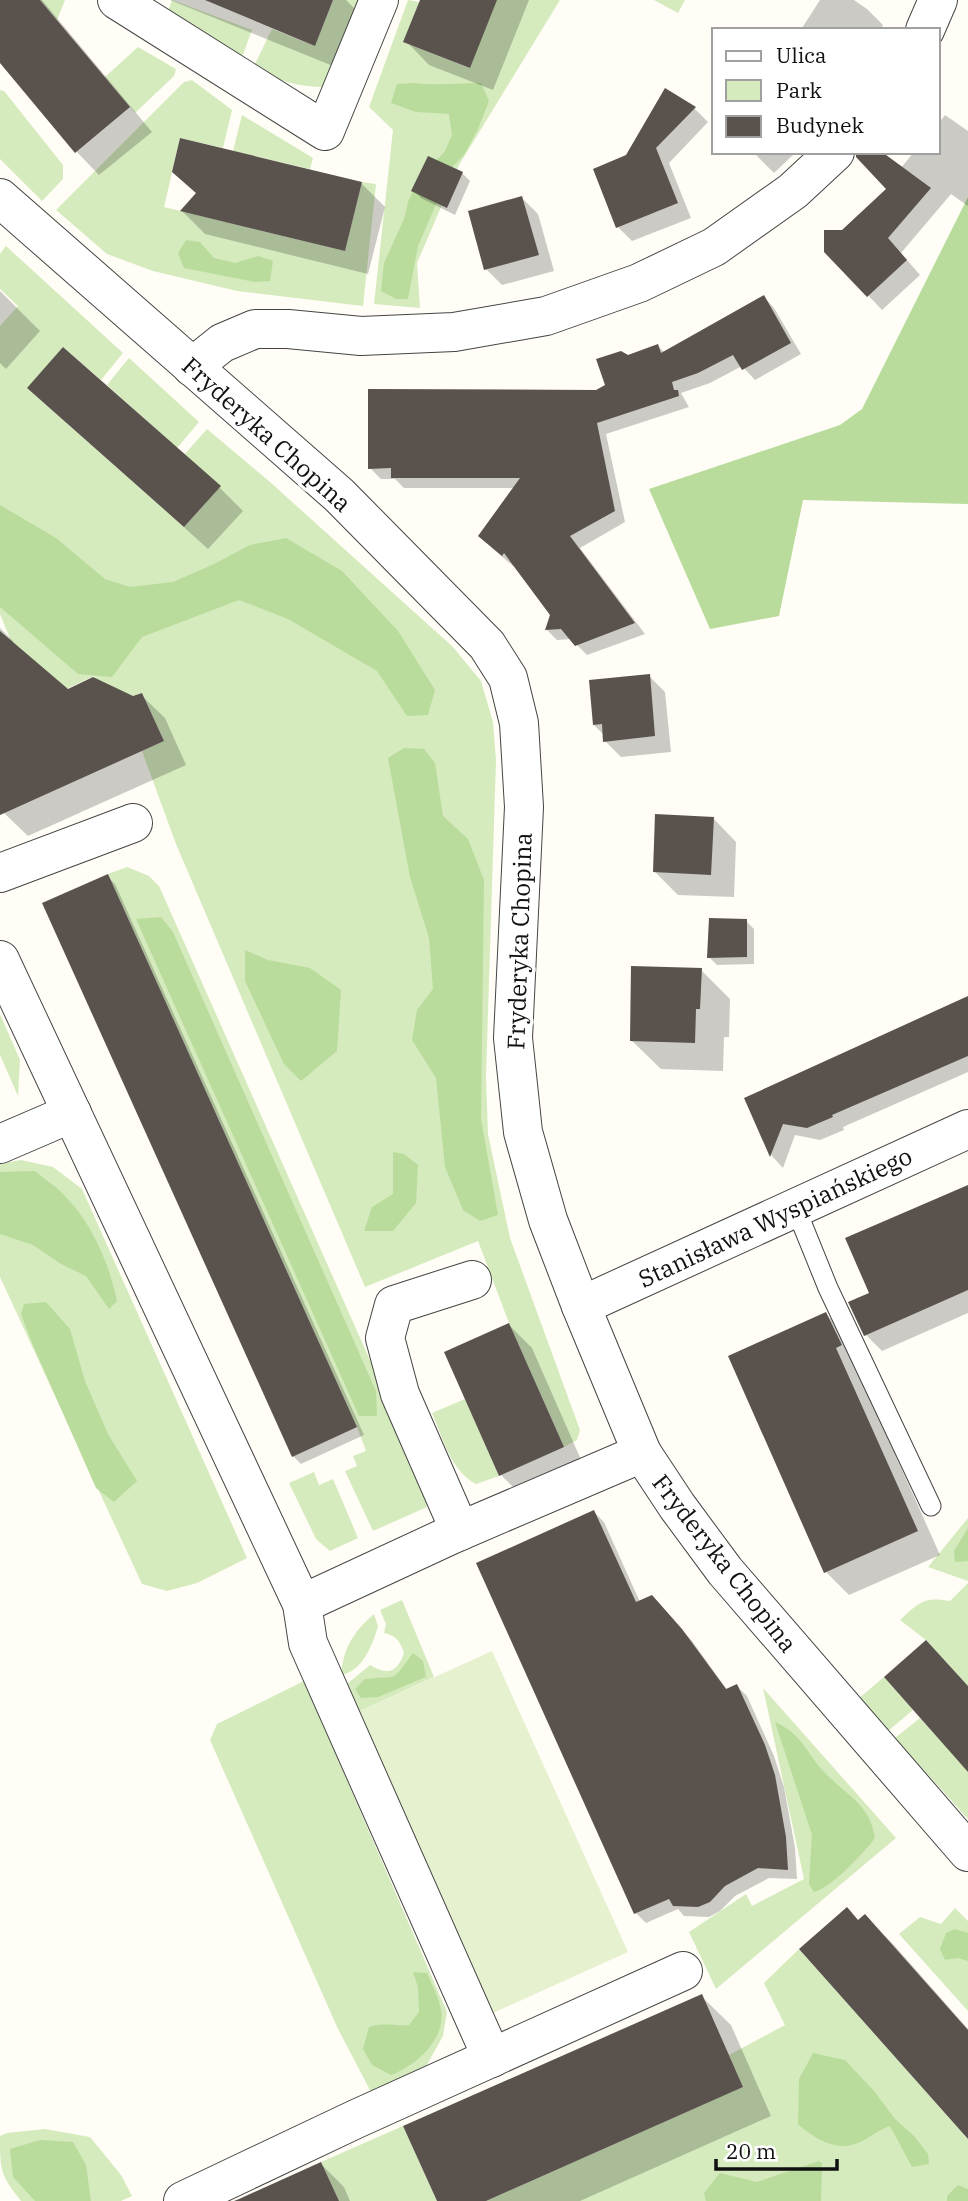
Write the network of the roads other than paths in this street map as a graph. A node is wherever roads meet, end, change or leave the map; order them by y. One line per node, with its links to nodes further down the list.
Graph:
1 (117, 0): 2 (street)
2 (379, 0)
3 (938, 0): 4 (street)
4 (926, 28)
5 (833, 154): 7 (street)
6 (0, 198): 7 (street, Fryderyka Chopina)
7 (192, 367): 16 (street, Fryderyka Chopina)
8 (132, 823): 9 (street)
9 (0, 873)
10 (0, 960): 11 (street)
11 (72, 1113): 13 (street); 20 (street)
12 (968, 1129): 14 (street, Stanisława Wyspiańskiego)
13 (0, 1144)
14 (796, 1209): 16 (street, Stanisława Wyspiańskiego); 18 (lane)
15 (472, 1280): 19 (street)
16 (582, 1306): 17 (street, Fryderyka Chopina)
17 (642, 1453): 19 (street); 21 (street, Fryderyka Chopina)
18 (931, 1506)
19 (460, 1531): 20 (street)
20 (302, 1604): 23 (street)
21 (968, 1852)
22 (683, 1971): 23 (street)
23 (492, 2058): 24 (street)
24 (183, 2201)

